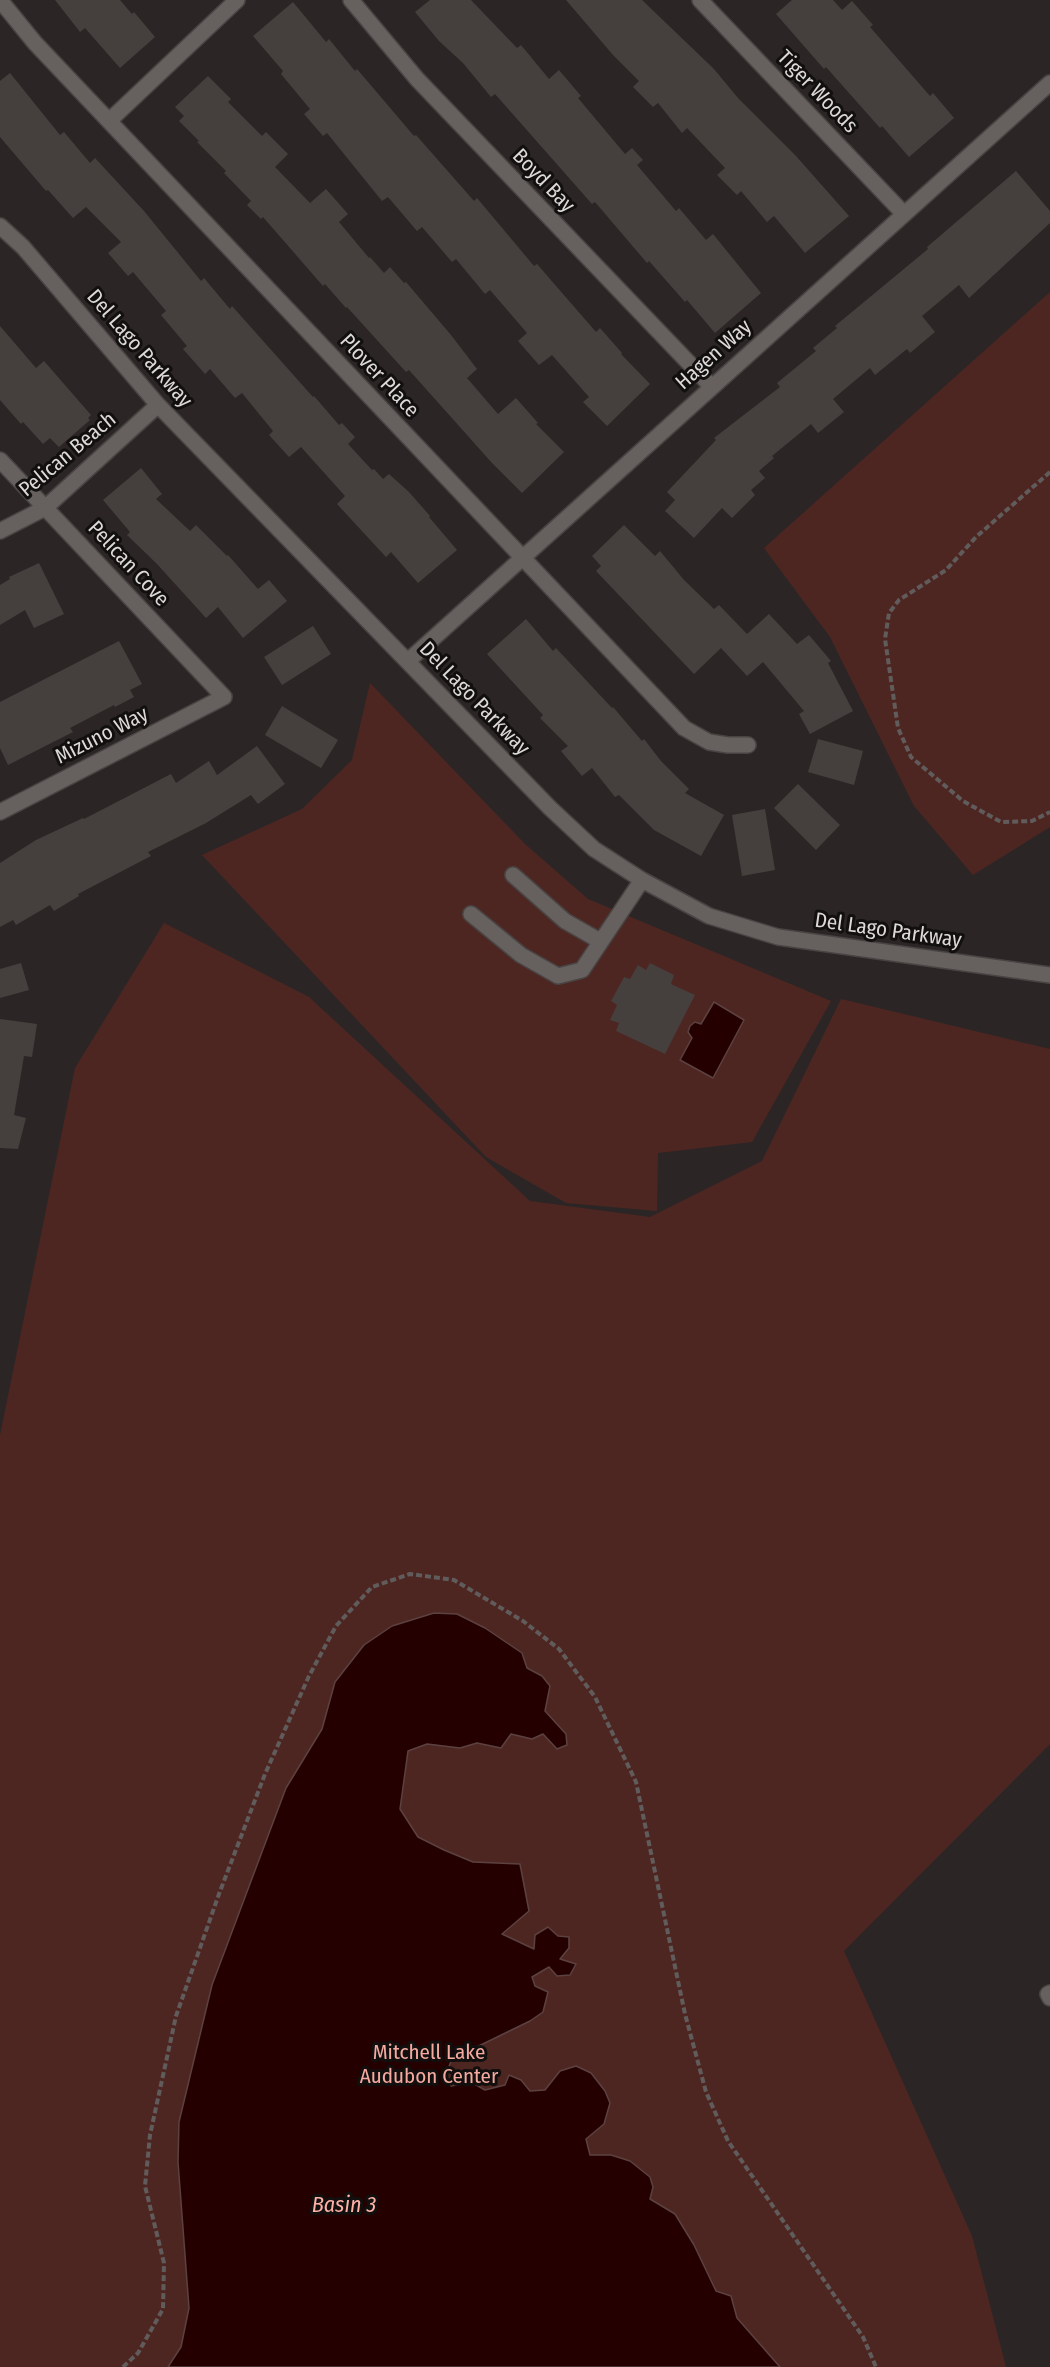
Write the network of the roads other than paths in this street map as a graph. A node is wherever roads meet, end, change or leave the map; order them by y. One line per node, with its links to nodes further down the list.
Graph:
1 (0, 0): 6 (street, Plover Place)
2 (237, 0): 6 (street)
3 (351, 0): 9 (street, Boyd Bay)
4 (700, 0): 7 (street, Tiger Woods)
5 (1050, 83): 7 (street, Hagen Way)
6 (109, 121): 14 (street, Plover Place)
7 (904, 214): 9 (street, Hagen Way)
8 (0, 226): 10 (street, Del Lago Parkway)
9 (711, 386): 14 (street, Hagen Way)
10 (158, 405): 12 (street, Pelican Beach); 15 (street, Del Lago Parkway)
11 (0, 460): 12 (street, Pelican Cove)
12 (45, 508): 13 (street, Pelican Beach); 16 (street, Pelican Cove)
13 (0, 531)
14 (522, 557): 15 (street, Hagen Way); 17 (street, Plover Place)
15 (408, 661): 20 (street, Del Lago Parkway)
16 (224, 697): 18 (street, Mizuno Way)
17 (748, 745)
18 (0, 812)
19 (513, 875): 22 (street)
20 (642, 880): 22 (street); 23 (street, Del Lago Parkway)
21 (471, 914): 22 (street)
22 (600, 941)
23 (1050, 975)

